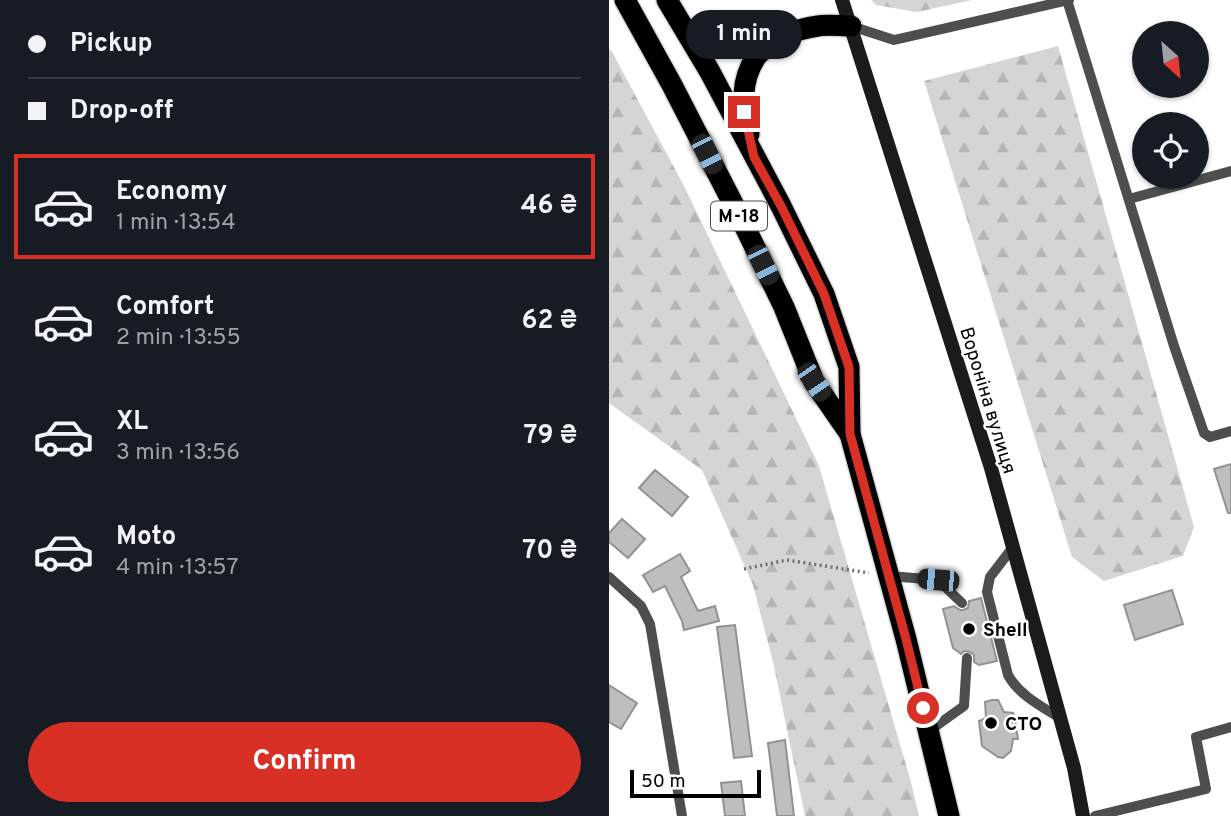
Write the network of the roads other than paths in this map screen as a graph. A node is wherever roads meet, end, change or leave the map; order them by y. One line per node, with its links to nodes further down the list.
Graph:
1 (625, 0): 12 (highway, М-18)
2 (842, 0): 5 (street, Вороніна вулиця)
3 (1068, 0): 5 (lane); 10 (lane)
4 (670, 2): 6 (highway, М-18)
5 (851, 26): 7 (highway); 13 (street, Вороніна вулиця)
6 (686, 30): 7 (highway); 8 (highway, М-18)
7 (781, 35): 8 (highway)
8 (754, 157): 12 (highway, М-18)
9 (1231, 172): 10 (lane)
10 (1129, 199): 11 (lane)
11 (1231, 431)
12 (850, 434): 14 (highway, М-18)
13 (1013, 547): 18 (street, Вороніна вулиця); 18 (lane)
14 (889, 576): 16 (lane); 20 (highway, М-18)
15 (609, 577): 21 (lane)
16 (962, 603)
17 (967, 658): 20 (lane)
18 (1060, 718): 23 (street, Вороніна вулиця)
19 (1231, 727): 24 (lane)
20 (929, 731): 22 (highway, М-18)
21 (682, 816)
22 (949, 816)
23 (1083, 816)
24 (1095, 816)

